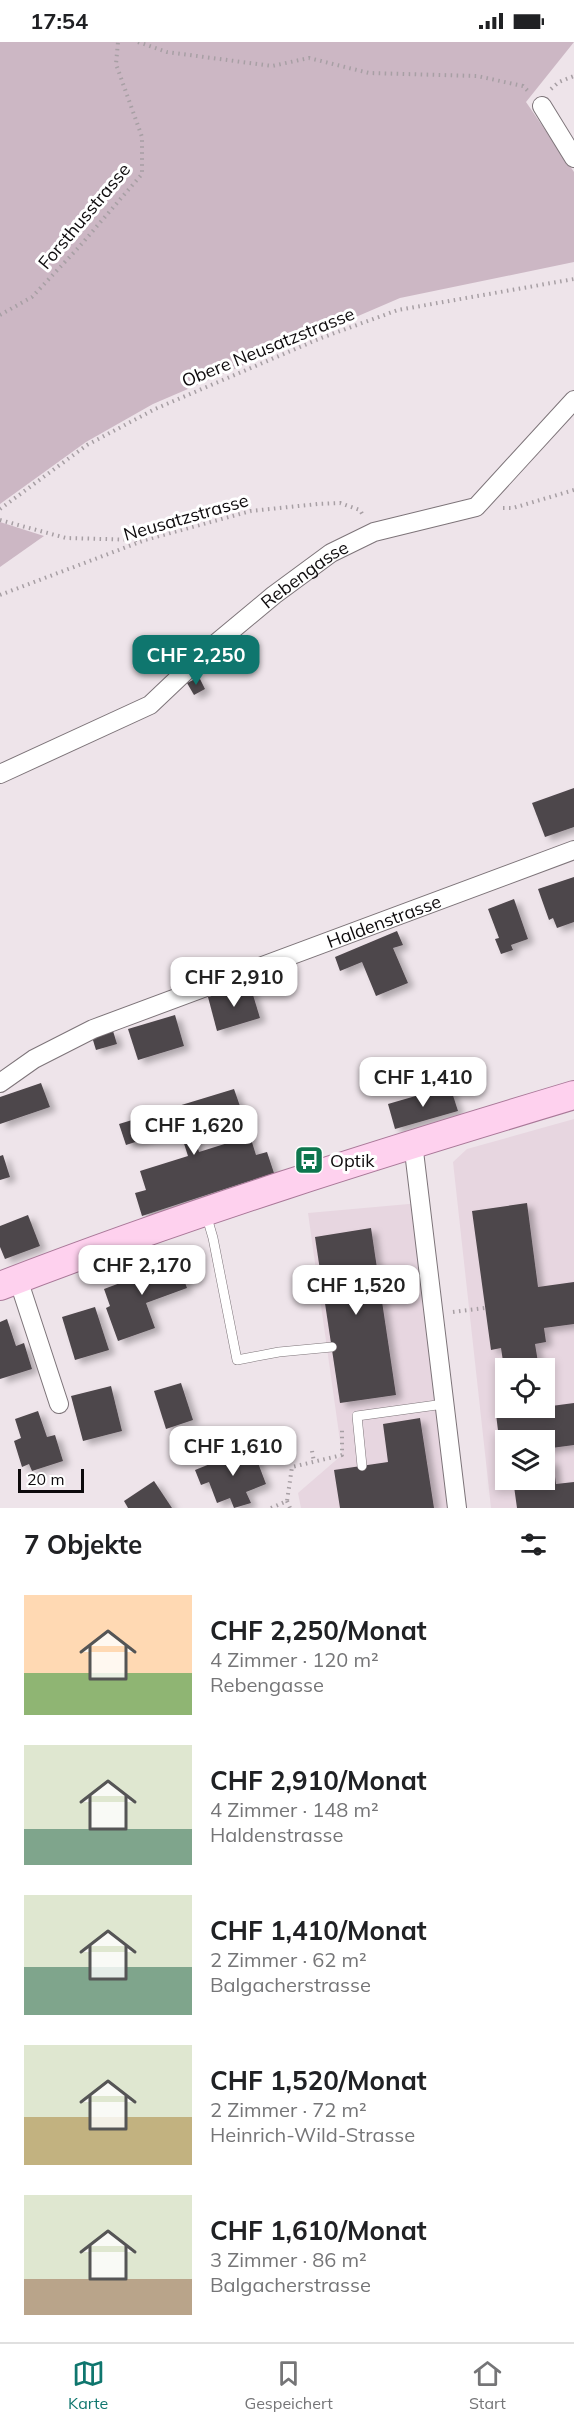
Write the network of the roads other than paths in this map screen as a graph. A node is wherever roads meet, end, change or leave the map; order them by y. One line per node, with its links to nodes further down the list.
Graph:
1 (542, 106): 2 (street)
2 (574, 158)
3 (574, 400): 4 (street, Rebengasse)
4 (0, 774)
5 (574, 850): 6 (street, Haldenstrasse)
6 (0, 1083)
7 (574, 1095): 8 (main road)
8 (413, 1143): 9 (main road); 13 (street)
9 (205, 1212): 10 (main road); 11 (lane)
10 (9, 1282): 12 (street)
11 (332, 1347)
12 (59, 1404)
13 (444, 1404): 14 (lane); 15 (street)
14 (362, 1466)
15 (457, 1508)

